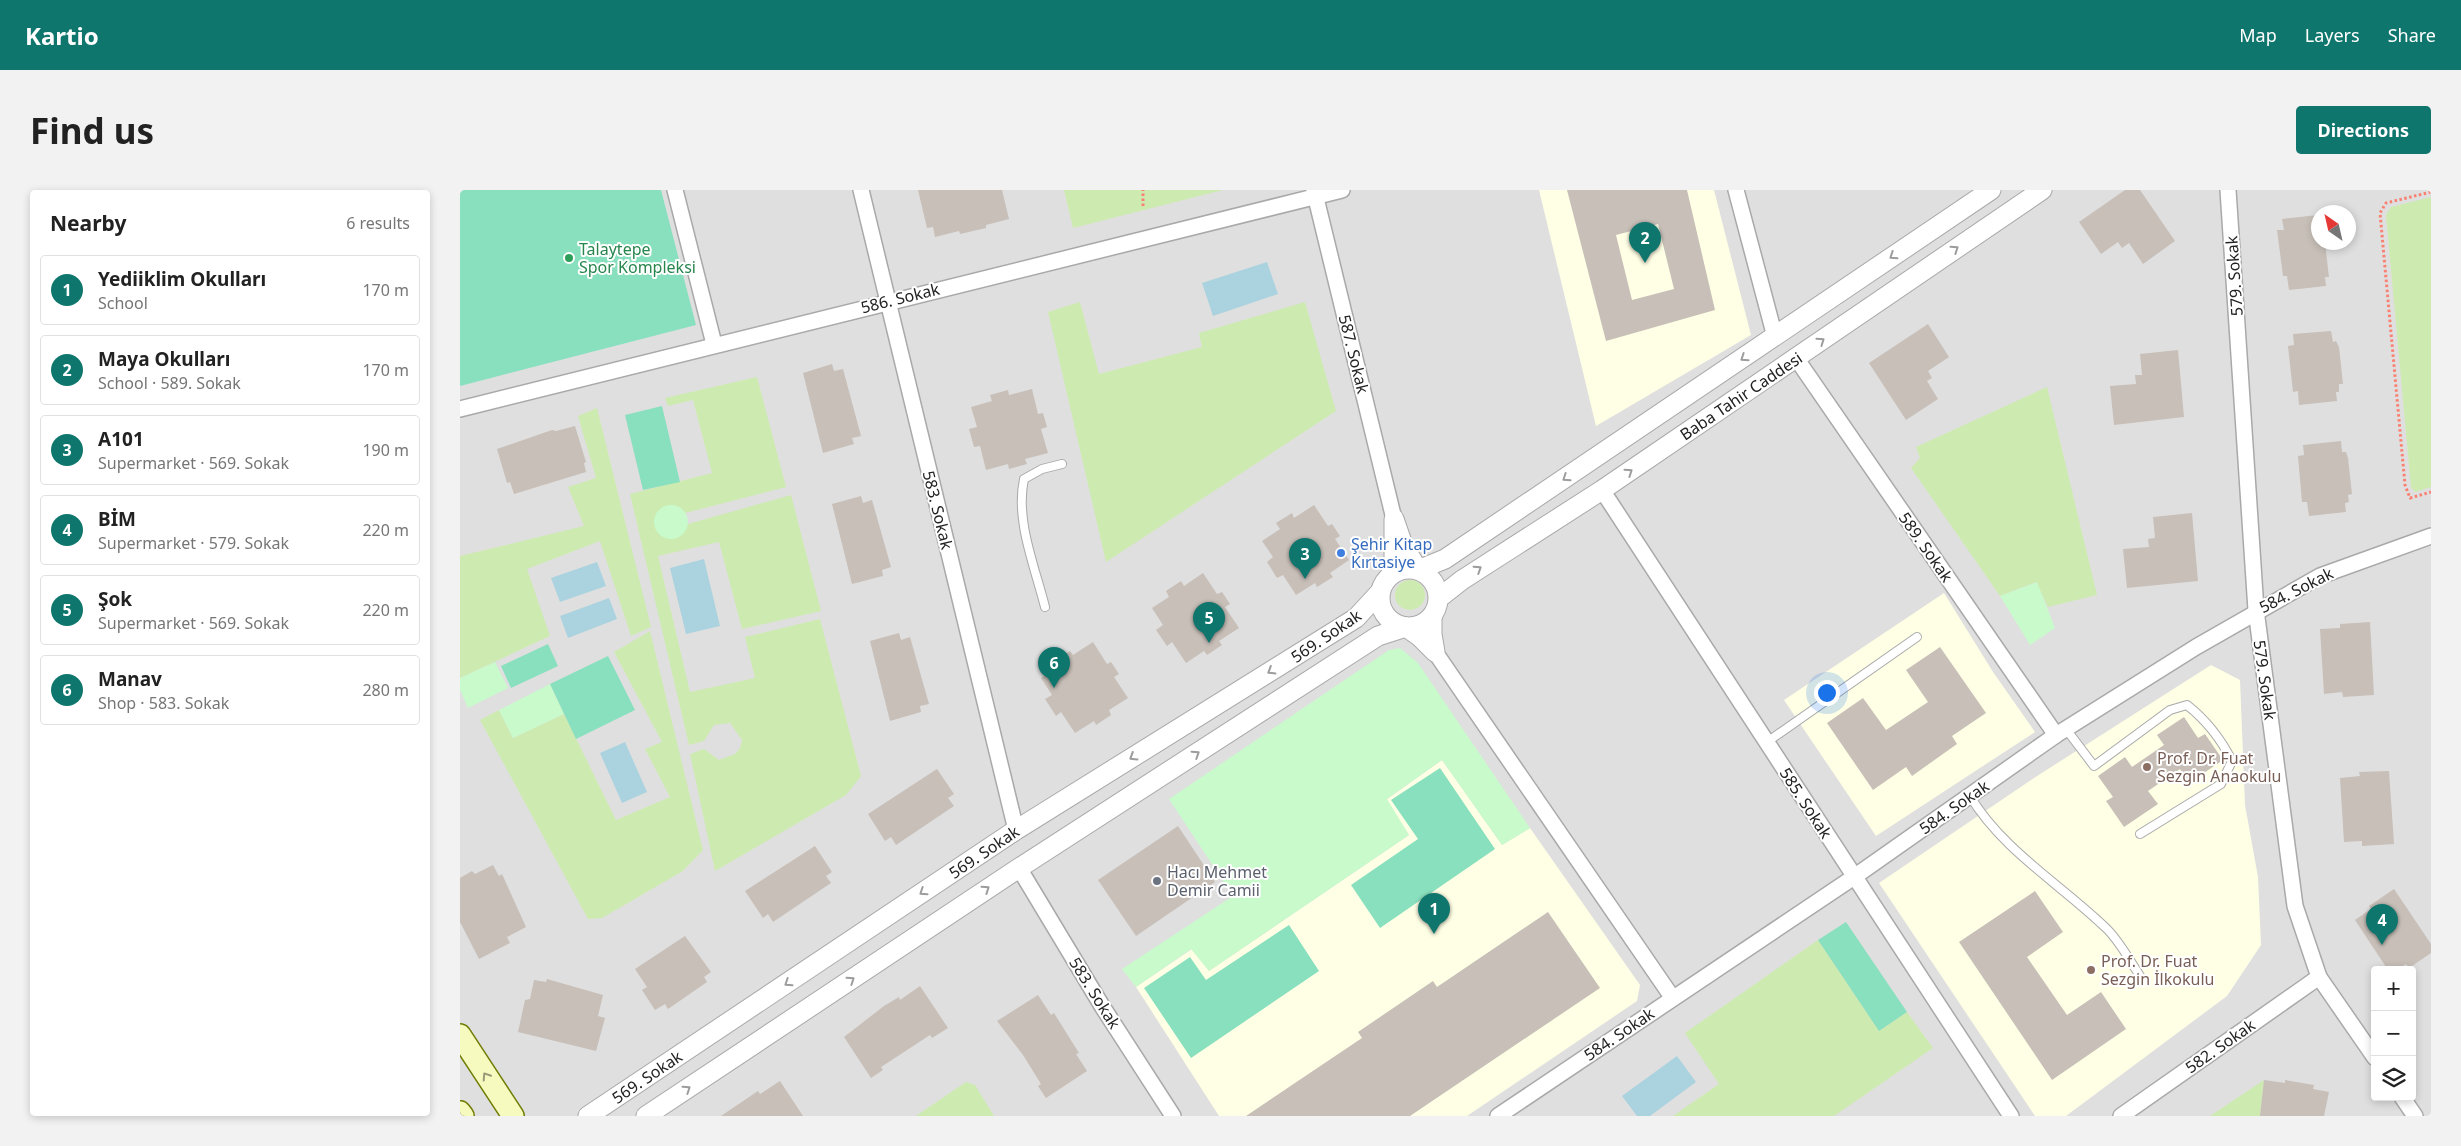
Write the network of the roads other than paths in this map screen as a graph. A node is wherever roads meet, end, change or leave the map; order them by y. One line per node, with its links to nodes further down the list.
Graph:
1 (675, 190): 11 (street)
2 (861, 190): 9 (street, 583. Sokak)
3 (1342, 190): 8 (street, 586. Sokak)
4 (1736, 190): 10 (street)
5 (1991, 190): 10 (street, Baba Tahir Caddesi, one-way to 10)
6 (2042, 190): 12 (street, Baba Tahir Caddesi, one-way to 6)
7 (2228, 190): 23 (street, 579. Sokak)
8 (1314, 193): 9 (street, 586. Sokak); 16 (street, 587. Sokak)
9 (887, 302): 11 (street, 586. Sokak); 31 (street, 583. Sokak)
10 (1775, 337): 18 (street, Baba Tahir Caddesi, one-way to 18)
11 (714, 344): 13 (street, 586. Sokak)
12 (1796, 358): 15 (street, Baba Tahir Caddesi, one-way to 12); 28 (street, 589. Sokak)
13 (460, 409)
14 (1062, 464): 22 (lane)
15 (1602, 490): 21 (street, Baba Tahir Caddesi, one-way to 15); 29 (street, 585. Sokak)
16 (1394, 519): 18 (street); 19 (street)
17 (2431, 536): 23 (street, 584. Sokak)
18 (1418, 570): 19 (street); 21 (street)
19 (1391, 575): 20 (street)
20 (1380, 592): 25 (street); 31 (street, 569. Sokak, one-way to 31)
21 (1438, 598): 24 (street)
22 (1045, 607)
23 (2256, 610): 28 (street, 584. Sokak); 36 (street, 579. Sokak)
24 (1432, 616): 25 (street); 27 (street)
25 (1406, 627): 27 (street); 33 (street, one-way to 25)
26 (1917, 637): 29 (lane)
27 (1435, 652): 37 (street)
28 (2061, 732): 30 (street, 584. Sokak); 32 (lane)
29 (1767, 742): 34 (street, 585. Sokak)
30 (1970, 796): 34 (street, 584. Sokak); 35 (lane)
31 (1016, 830): 44 (street, 569. Sokak, one-way to 44)
32 (2140, 834)
33 (1019, 868): 45 (street, one-way to 33); 46 (street, 583. Sokak)
34 (1854, 877): 37 (street, 584. Sokak); 48 (street, 585. Sokak)
35 (2140, 976)
36 (2319, 977): 39 (street, 579. Sokak); 49 (street, 582. Sokak)
37 (1672, 997): 47 (street, 584. Sokak)
38 (460, 1035): 43 (main road, one-way to 38)
39 (2374, 1056)
40 (2405, 1101): 50 (street)
41 (460, 1112): 42 (main road)
42 (463, 1116)
43 (513, 1116)
44 (588, 1116)
45 (646, 1116)
46 (1173, 1116)
47 (1498, 1116)
48 (2011, 1116)
49 (2121, 1116)
50 (2415, 1116)

